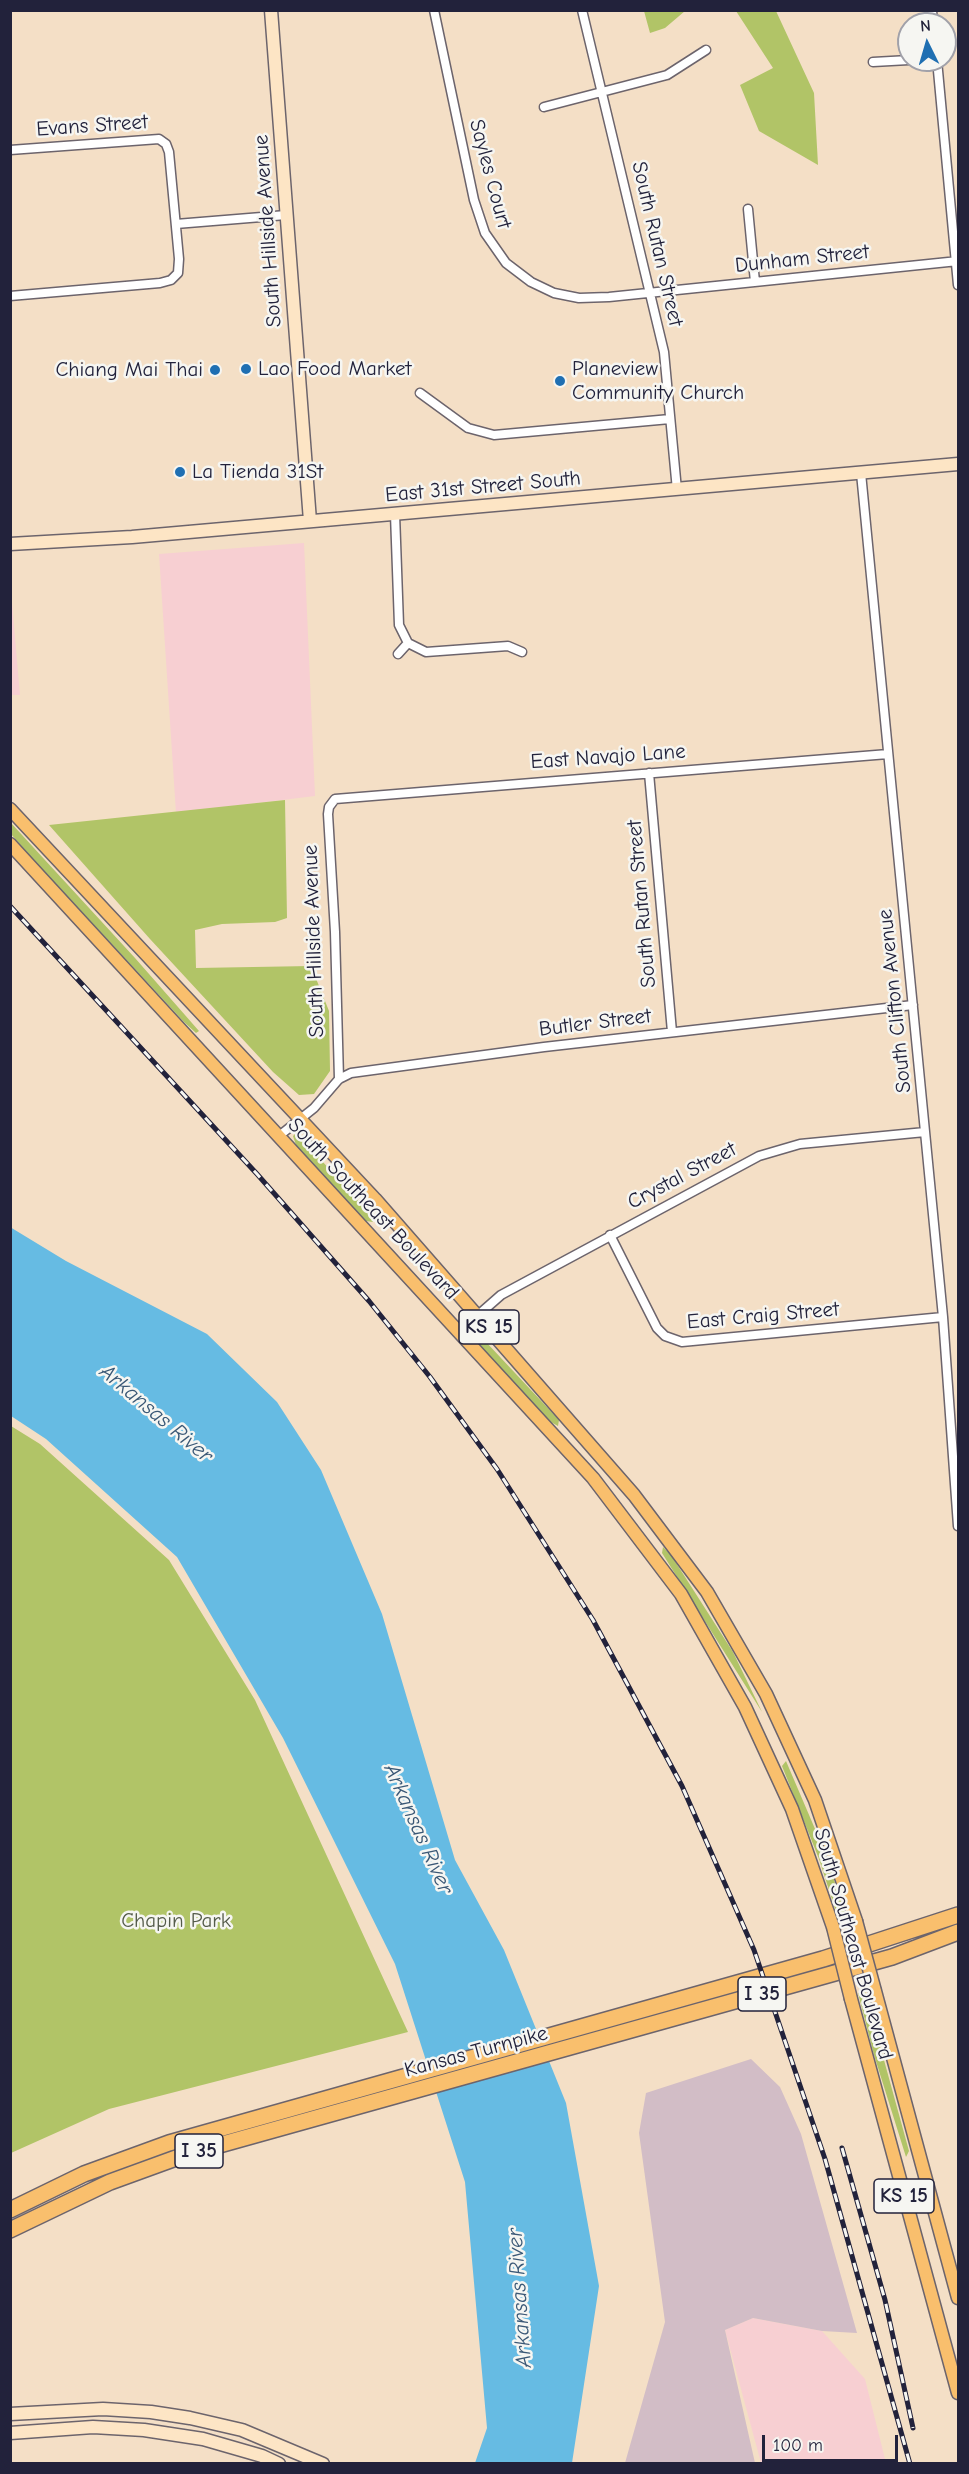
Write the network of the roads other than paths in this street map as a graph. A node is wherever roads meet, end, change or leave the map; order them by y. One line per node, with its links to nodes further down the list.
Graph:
1 (271, 10): 12 (street, South Hillside Avenue)
2 (434, 10): 17 (street, Sayles Court)
3 (582, 10): 8 (street, South Rutan Street)
4 (706, 50): 8 (street)
5 (897, 61): 6 (street)
6 (873, 62)
7 (938, 72): 14 (street)
8 (602, 93): 9 (street); 17 (street, South Rutan Street)
9 (544, 107)
10 (10, 150): 13 (street, Evans Street)
11 (748, 209): 15 (street)
12 (286, 215): 13 (street); 25 (street, South Hillside Avenue)
13 (176, 224): 18 (street)
14 (957, 262): 15 (street, Dunham Street); 16 (street)
15 (755, 282): 17 (street, Dunham Street)
16 (958, 285)
17 (650, 293): 20 (street, South Rutan Street)
18 (10, 296)
19 (420, 393): 20 (street)
20 (670, 419): 23 (street, South Rutan Street)
21 (958, 464): 22 (street, East 31st Street South)
22 (861, 473): 23 (street, East 31st Street South); 30 (street, South Clifton Avenue)
23 (677, 490): 24 (street, East 31st Street South)
24 (395, 514): 25 (street, East 31st Street South); 27 (street)
25 (310, 521): 26 (street, East 31st Street South)
26 (10, 544)
27 (408, 643): 28 (street); 29 (street)
28 (522, 652)
29 (398, 654)
30 (888, 754): 31 (street, East Navajo Lane); 35 (street, South Clifton Avenue)
31 (649, 774): 32 (street, East Navajo Lane); 36 (street, South Rutan Street)
32 (331, 802): 37 (street, South Hillside Avenue)
33 (10, 809): 38 (main road, South Southeast Boulevard / KS 15)
34 (10, 844): 40 (main road, South Southeast Boulevard / KS 15)
35 (913, 1005): 36 (street, Butler Street); 39 (street, South Clifton Avenue)
36 (672, 1032): 37 (street, Butler Street)
37 (339, 1079): 38 (street)
38 (300, 1119): 40 (street); 42 (main road, South Southeast Boulevard / KS 15)
39 (926, 1132): 41 (street, Crystal Street); 43 (street, South Clifton Avenue)
40 (279, 1136): 44 (main road, South Southeast Boulevard / KS 15)
41 (610, 1235): 42 (street, Crystal Street); 43 (street, East Craig Street)
42 (477, 1314): 44 (street, Crystal Street); 52 (main road, South Southeast Boulevard / KS 15, bridge)
43 (943, 1317): 45 (street, South Clifton Avenue)
44 (460, 1331): 54 (main road, South Southeast Boulevard / KS 15, bridge)
45 (958, 1526)
46 (958, 1915): 50 (highway, Kansas Turnpike / I 35)
47 (958, 1932): 49 (highway, Kansas Turnpike / I 35)
48 (958, 1941): 49 (highway)
49 (892, 1957): 51 (highway, Kansas Turnpike / I 35)
50 (10, 2210)
51 (10, 2230)
52 (956, 2285): 53 (main road, South Southeast Boulevard / KS 15)
53 (958, 2298)
54 (956, 2363): 55 (main road, South Southeast Boulevard / KS 15)
55 (958, 2393)
56 (10, 2414): 59 (street)
57 (10, 2433): 58 (street)
58 (279, 2463)
59 (323, 2463)

